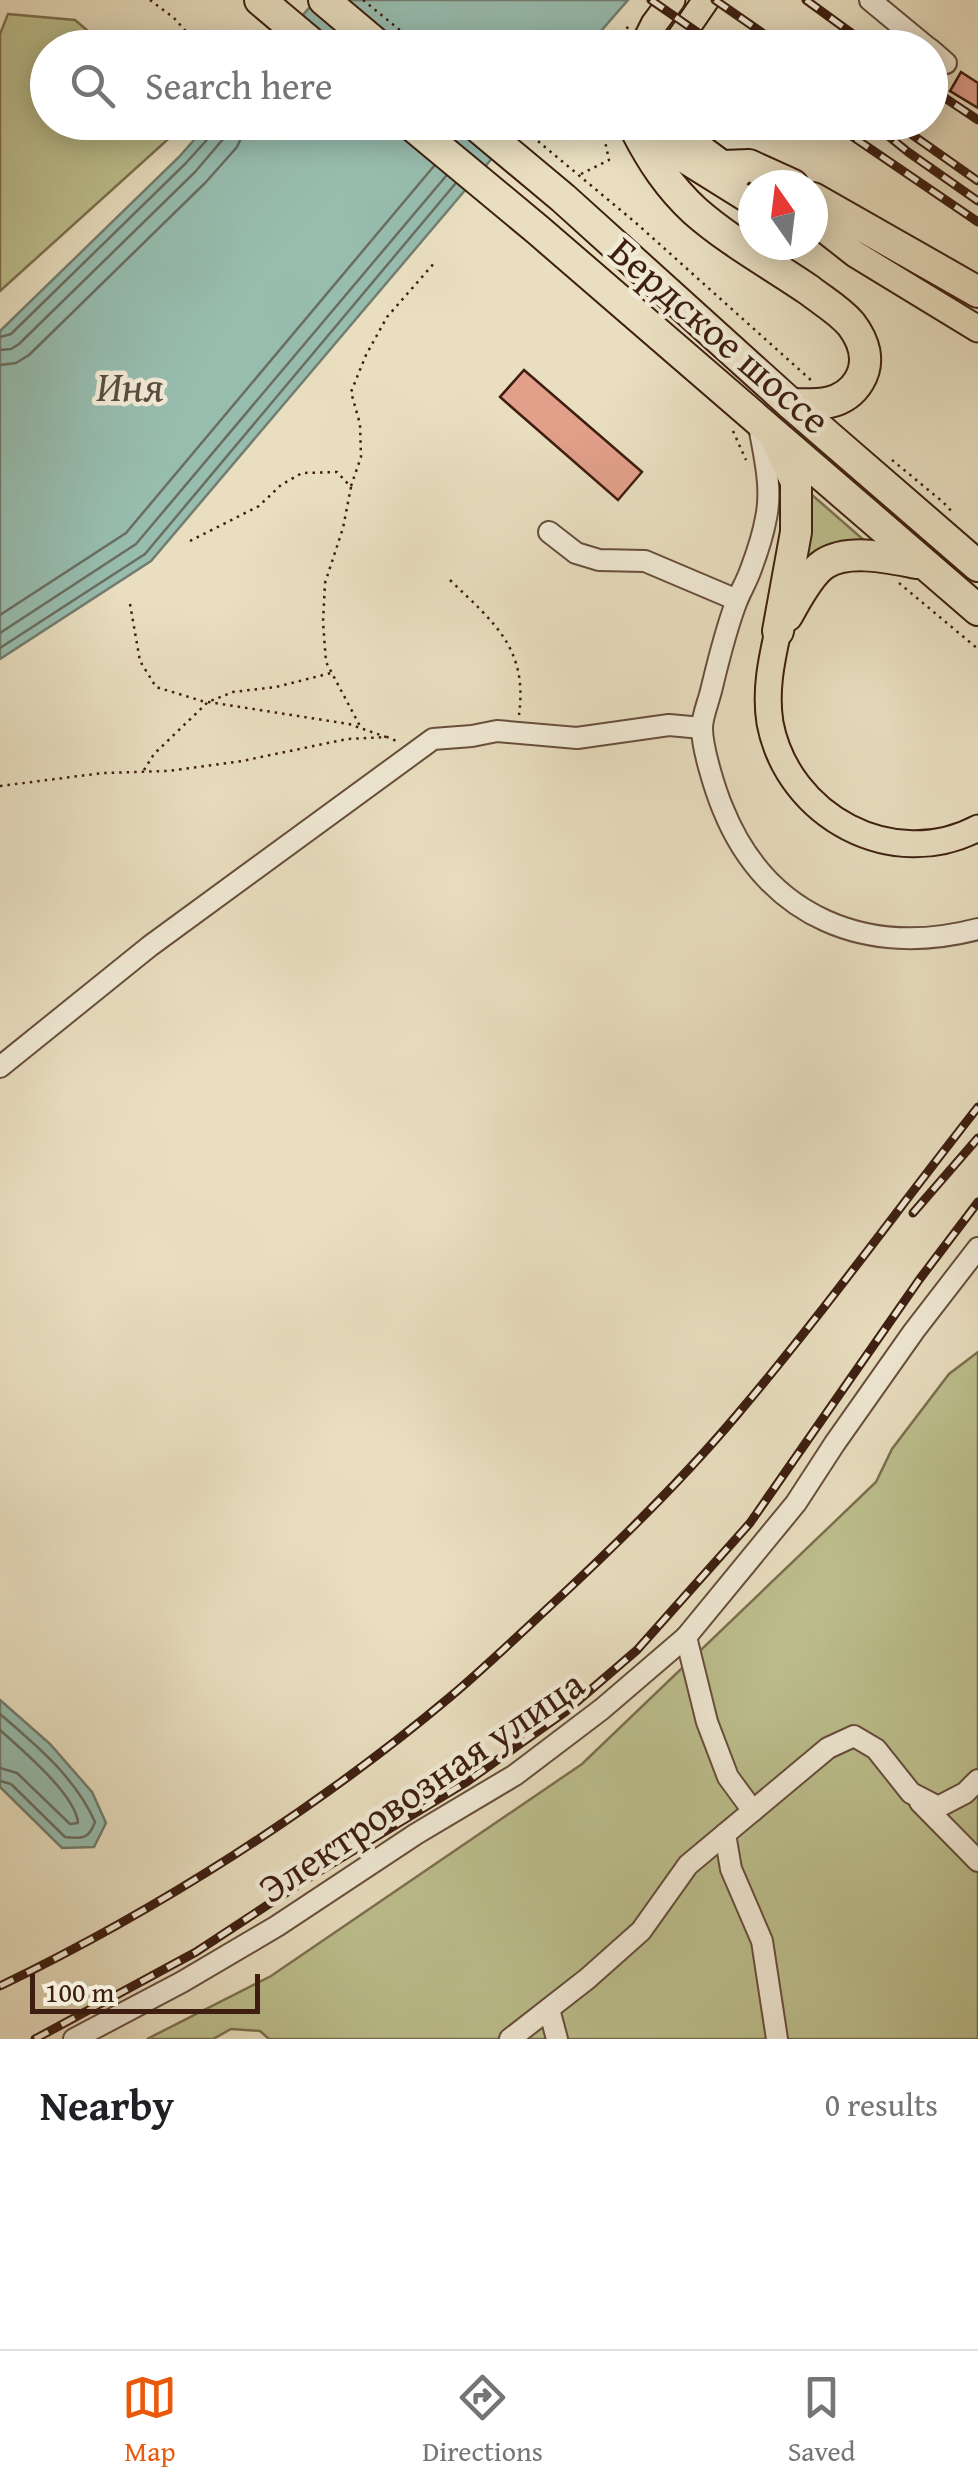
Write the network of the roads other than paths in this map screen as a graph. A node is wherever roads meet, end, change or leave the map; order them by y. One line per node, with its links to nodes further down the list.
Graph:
1 (260, 0): 6 (highway)
2 (324, 0): 7 (highway)
3 (672, 0): 8 (main road)
4 (706, 0): 9 (main road)
5 (870, 0): 10 (street)
6 (296, 30)
7 (360, 30)
8 (651, 30)
9 (685, 30)
10 (907, 30)
11 (430, 140): 27 (highway, Бердское шоссе)
12 (500, 140): 26 (highway, Бердское шоссе)
13 (642, 140): 26 (highway)
14 (656, 140): 19 (main road)
15 (690, 140): 16 (main road)
16 (723, 166): 17 (highway); 18 (main road)
17 (760, 170)
18 (738, 175)
19 (738, 193)
20 (828, 214): 24 (highway)
21 (828, 222): 23 (main road)
22 (828, 243): 23 (main road)
23 (854, 254): 25 (main road)
24 (978, 292)
25 (978, 330)
26 (791, 404): 29 (highway, Бердское шоссе)
27 (766, 426): 30 (highway, Бердское шоссе); 31 (street); 33 (highway)
28 (548, 532): 31 (street)
29 (978, 566)
30 (910, 573): 32 (highway, Бердское шоссе); 33 (highway)
31 (737, 600): 34 (street)
32 (978, 610)
33 (778, 632): 35 (main road)
34 (702, 728): 36 (street); 37 (street)
35 (978, 828)
36 (978, 929)
37 (0, 1067)
38 (974, 1262): 39 (street, Электровозная улица)
39 (686, 1638): 42 (street); 46 (street, Электровозная улица)
40 (978, 1780): 41 (street)
41 (912, 1793): 42 (street); 44 (street)
42 (753, 1811): 43 (street)
43 (725, 1834): 45 (street); 49 (street)
44 (978, 1861)
45 (549, 2008): 47 (street); 48 (street)
46 (74, 2039)
47 (510, 2039)
48 (557, 2039)
49 (777, 2039)

